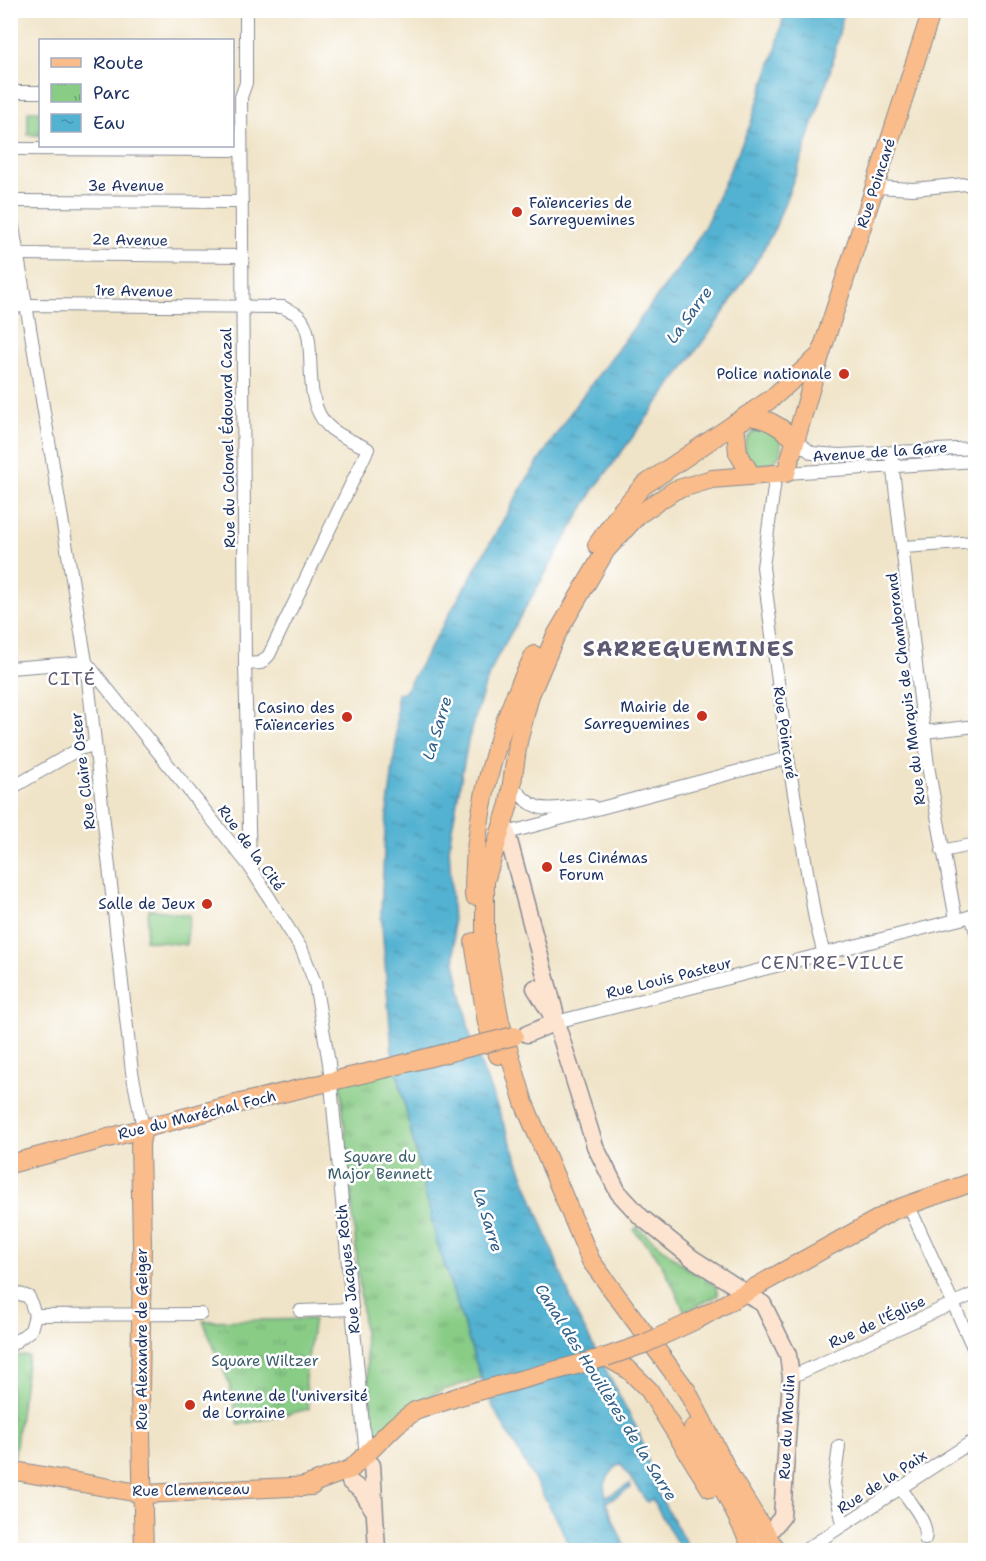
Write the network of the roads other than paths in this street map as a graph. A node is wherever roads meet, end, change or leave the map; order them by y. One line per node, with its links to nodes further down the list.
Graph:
1 (246, 10): 7 (street, Rue du Colonel Édouard Cazal)
2 (932, 10): 9 (main road, Rue Poincaré)
3 (10, 92): 4 (street)
4 (39, 92)
5 (180, 148): 6 (street); 7 (street)
6 (10, 149)
7 (241, 150): 11 (street, Rue du Colonel Édouard Cazal)
8 (975, 183): 9 (street)
9 (876, 187): 18 (main road, Rue Poincaré)
10 (10, 201): 11 (street, 3e Avenue)
11 (242, 202): 14 (street, Rue du Colonel Édouard Cazal)
12 (10, 209): 13 (street, Rue Claire Oster)
13 (17, 254): 14 (street, 2e Avenue); 15 (street, Rue Claire Oster)
14 (242, 256): 16 (street, Rue du Colonel Édouard Cazal)
15 (26, 305): 16 (street, 1re Avenue); 17 (street, 1re Avenue); 29 (street, Rue Claire Oster)
16 (241, 307): 30 (street, Rue du Colonel Édouard Cazal); 30 (street, 1re Avenue)
17 (10, 308)
18 (820, 356): 19 (main road, Rue Poincaré); 20 (main road, Rue Poincaré)
19 (748, 421): 20 (main road); 26 (main road); 80 (main road, Rue Poincaré)
20 (795, 440): 22 (street, Avenue de la Gare); 25 (main road)
21 (975, 448): 22 (street, Avenue de la Gare)
22 (891, 453): 24 (street, Rue du Marquis de Chamborand)
23 (975, 461): 24 (street, Avenue de la Gare)
24 (893, 466): 25 (street, Avenue de la Gare); 28 (street, Rue du Marquis de Chamborand)
25 (781, 473): 26 (main road); 35 (street, Rue Poincaré)
26 (751, 475): 36 (main road)
27 (975, 542): 28 (street)
28 (904, 548): 33 (street, Rue du Marquis de Chamborand)
29 (86, 662): 31 (street); 34 (street, Rue Claire Oster); 43 (street, Rue de la Cité)
30 (245, 664): 43 (street, Rue du Colonel Édouard Cazal)
31 (10, 668)
32 (975, 726): 33 (street)
33 (924, 732): 42 (street, Rue du Marquis de Chamborand)
34 (95, 745): 37 (street); 52 (street, Rue Claire Oster)
35 (788, 758): 39 (street); 47 (street, Rue Poincaré)
36 (512, 785): 38 (street); 40 (main road)
37 (10, 789)
38 (586, 806): 39 (street); 40 (street)
39 (602, 806): 40 (street)
40 (501, 831): 49 (street); 81 (main road)
41 (975, 844): 42 (street)
42 (942, 851): 45 (street, Rue du Marquis de Chamborand)
43 (250, 867): 51 (street, Rue de la Cité)
44 (973, 915): 45 (street, Rue Louis Pasteur); 46 (street)
45 (956, 920): 47 (street, Rue Louis Pasteur)
46 (975, 932)
47 (824, 955): 49 (street, Rue Louis Pasteur)
48 (535, 988): 49 (street)
49 (556, 1022): 50 (street); 57 (street, Rue du Moulin)
50 (520, 1035): 51 (main road, Rue du Maréchal Foch, bridge)
51 (330, 1082): 52 (main road, Rue du Maréchal Foch); 60 (street, Rue Jacques Roth)
52 (143, 1128): 53 (main road, Rue du Maréchal Foch); 64 (main road, Rue Alexandre de Geiger)
53 (10, 1164)
54 (975, 1181): 55 (main road, Rue Clemenceau)
55 (908, 1204): 57 (main road, Rue Clemenceau); 59 (street)
56 (10, 1291): 63 (street)
57 (746, 1293): 67 (main road, Rue Clemenceau, bridge); 68 (street, Rue du Moulin)
58 (975, 1293): 59 (street, Rue de l'Église)
59 (953, 1303): 66 (street); 68 (street, Rue de l'Église)
60 (352, 1309): 61 (street); 71 (street, Rue Jacques Roth)
61 (300, 1311)
62 (201, 1314): 64 (street)
63 (35, 1315): 64 (street); 65 (street)
64 (141, 1315): 76 (main road, Rue Alexandre de Geiger)
65 (10, 1346)
66 (975, 1354)
67 (606, 1357): 71 (main road, Rue Clemenceau); 80 (main road)
68 (791, 1377): 81 (street, Rue du Moulin)
69 (975, 1439): 75 (street, Rue de la Paix)
70 (839, 1446): 78 (street)
71 (369, 1461): 73 (main road, Rue Clemenceau); 74 (main road, Rue Clemenceau); 77 (street, Rue Jacques Roth)
72 (10, 1470): 76 (main road, Rue Clemenceau)
73 (350, 1482): 74 (main road, Rue Clemenceau); 77 (street)
74 (302, 1486): 76 (main road, Rue Clemenceau)
75 (900, 1486): 78 (street, Rue de la Paix); 79 (street)
76 (144, 1494): 82 (main road, Rue Alexandre de Geiger)
77 (374, 1512): 83 (street, Rue Jacques Roth)
78 (843, 1524): 84 (street, Rue de la Paix)
79 (925, 1539)
80 (750, 1543): 81 (street)
81 (771, 1543)
82 (144, 1551)
83 (377, 1551)
84 (805, 1551)

